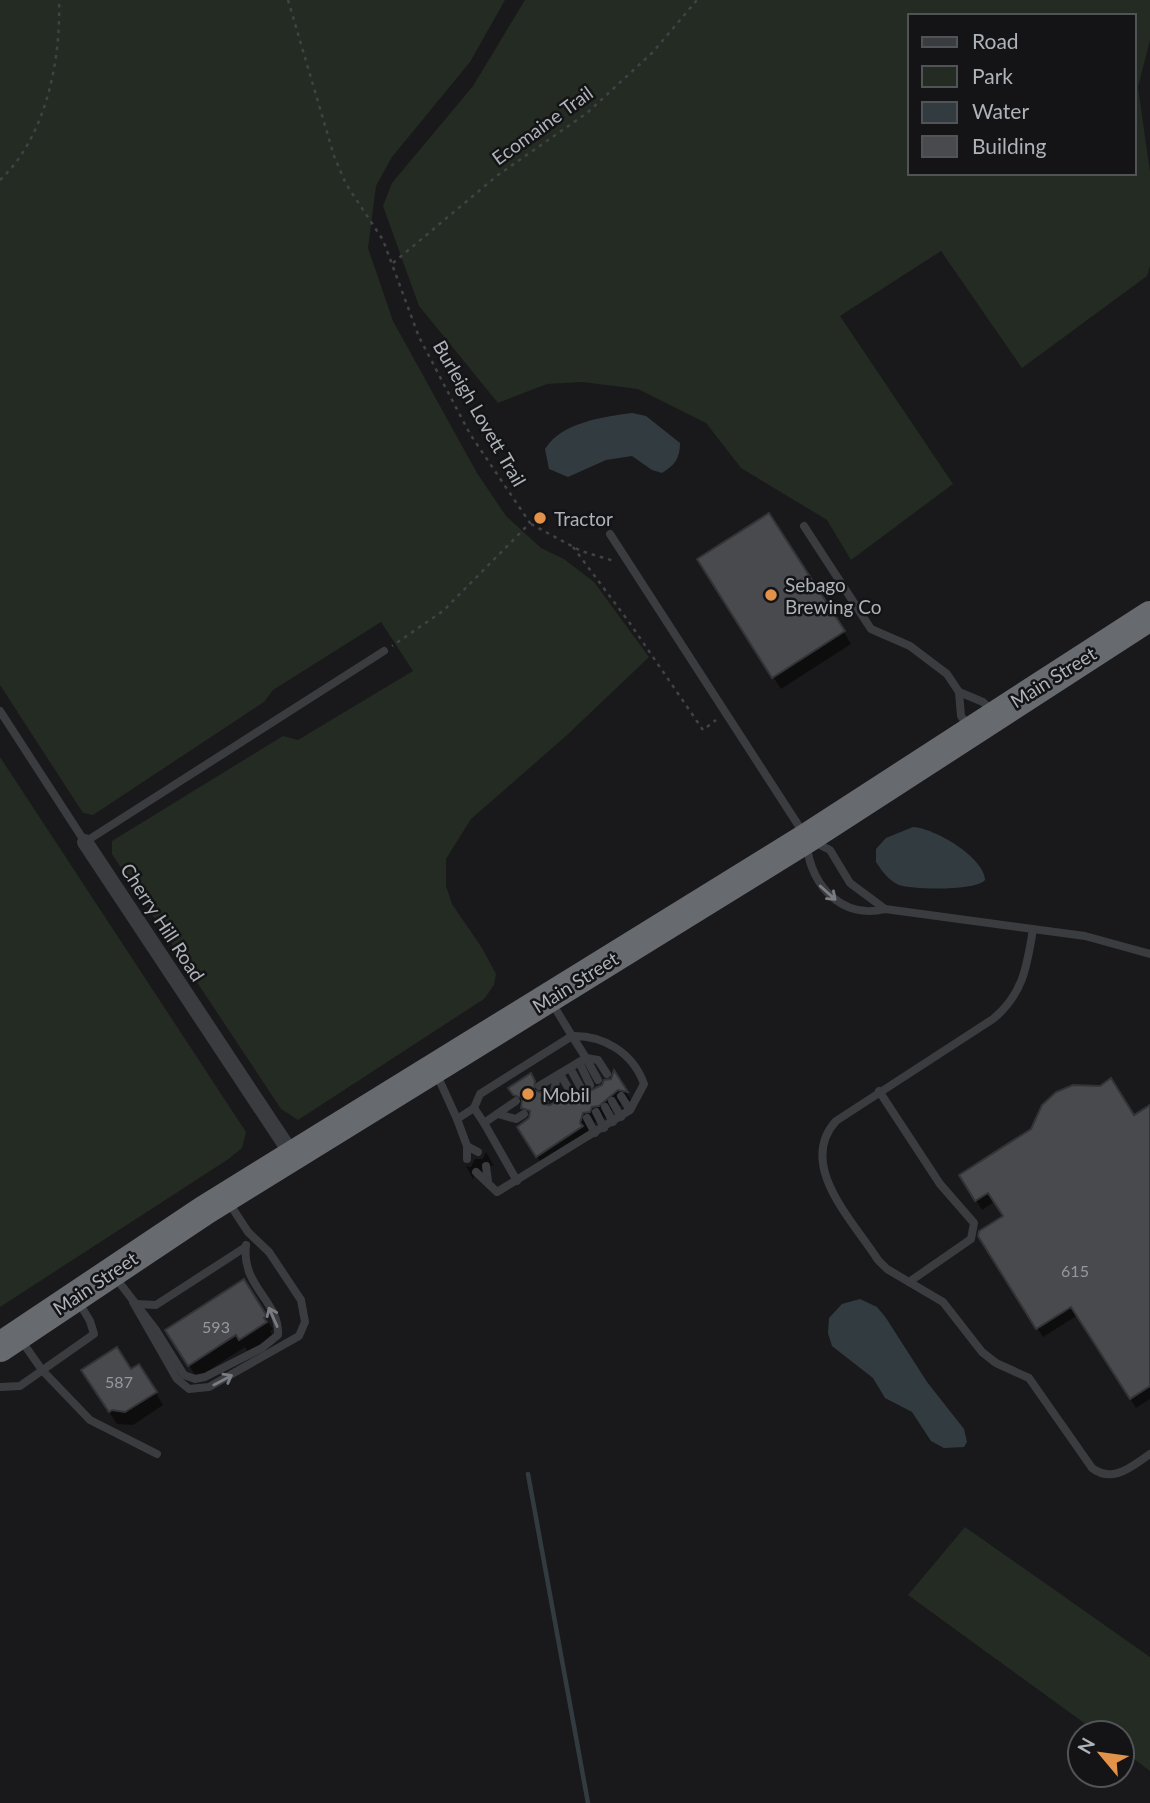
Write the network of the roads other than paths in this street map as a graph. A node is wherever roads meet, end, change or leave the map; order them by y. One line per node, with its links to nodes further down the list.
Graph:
1 (804, 526): 5 (lane)
2 (610, 534): 8 (lane)
3 (1149, 619): 7 (highway, Main Street)
4 (384, 651): 9 (lane)
5 (959, 692): 7 (lane); 7 (lane)
6 (0, 711): 9 (lane, Cherry Hill Road)
7 (983, 722): 8 (highway, Main Street)
8 (807, 838): 10 (lane); 10 (lane, one-way to 10); 13 (highway, Main Street)
9 (85, 842): 42 (street, Cherry Hill Road)
10 (885, 909): 11 (lane)
11 (1033, 929): 12 (lane); 23 (lane)
12 (1150, 954)
13 (549, 998): 14 (lane); 17 (highway, Main Street)
14 (572, 1036): 15 (lane); 29 (lane); 30 (lane)
15 (582, 1060): 16 (lane); 18 (lane); 20 (lane)
16 (570, 1068): 19 (lane); 22 (lane)
17 (434, 1069): 35 (lane); 42 (highway, Main Street)
18 (607, 1074)
19 (558, 1075): 21 (lane); 24 (lane); 26 (lane)
20 (594, 1082)
21 (539, 1086)
22 (582, 1090)
23 (879, 1091): 52 (lane); 52 (lane)
24 (573, 1096)
25 (621, 1096): 30 (lane)
26 (547, 1099)
27 (516, 1101): 32 (lane)
28 (609, 1104): 36 (lane)
29 (474, 1108): 35 (lane); 37 (lane)
30 (630, 1110): 36 (lane)
31 (596, 1112): 38 (lane)
32 (498, 1114): 33 (lane); 37 (lane)
33 (524, 1114)
34 (587, 1118): 39 (lane)
35 (457, 1119): 40 (lane)
36 (617, 1119): 38 (lane)
37 (484, 1123): 47 (lane)
38 (604, 1128): 39 (lane)
39 (595, 1133): 47 (lane)
40 (467, 1146): 41 (lane); 43 (lane)
41 (478, 1152)
42 (293, 1156): 48 (highway, Main Street)
43 (467, 1159)
44 (486, 1166): 46 (lane)
45 (476, 1172): 46 (lane)
46 (488, 1181): 47 (lane)
47 (517, 1181)
48 (226, 1197): 49 (lane); 51 (highway, Main Street)
49 (248, 1232): 50 (lane); 54 (lane, one-way to 49)
50 (246, 1245): 54 (lane); 54 (lane, one-way to 50)
51 (111, 1271): 53 (highway, Main Street); 54 (lane)
52 (909, 1282): 59 (lane)
53 (74, 1296): 55 (highway, Main Street); 56 (lane)
54 (133, 1302)
55 (9, 1341): 56 (lane)
56 (42, 1370): 57 (lane); 58 (lane)
57 (0, 1387)
58 (157, 1454)
59 (1150, 1454)

